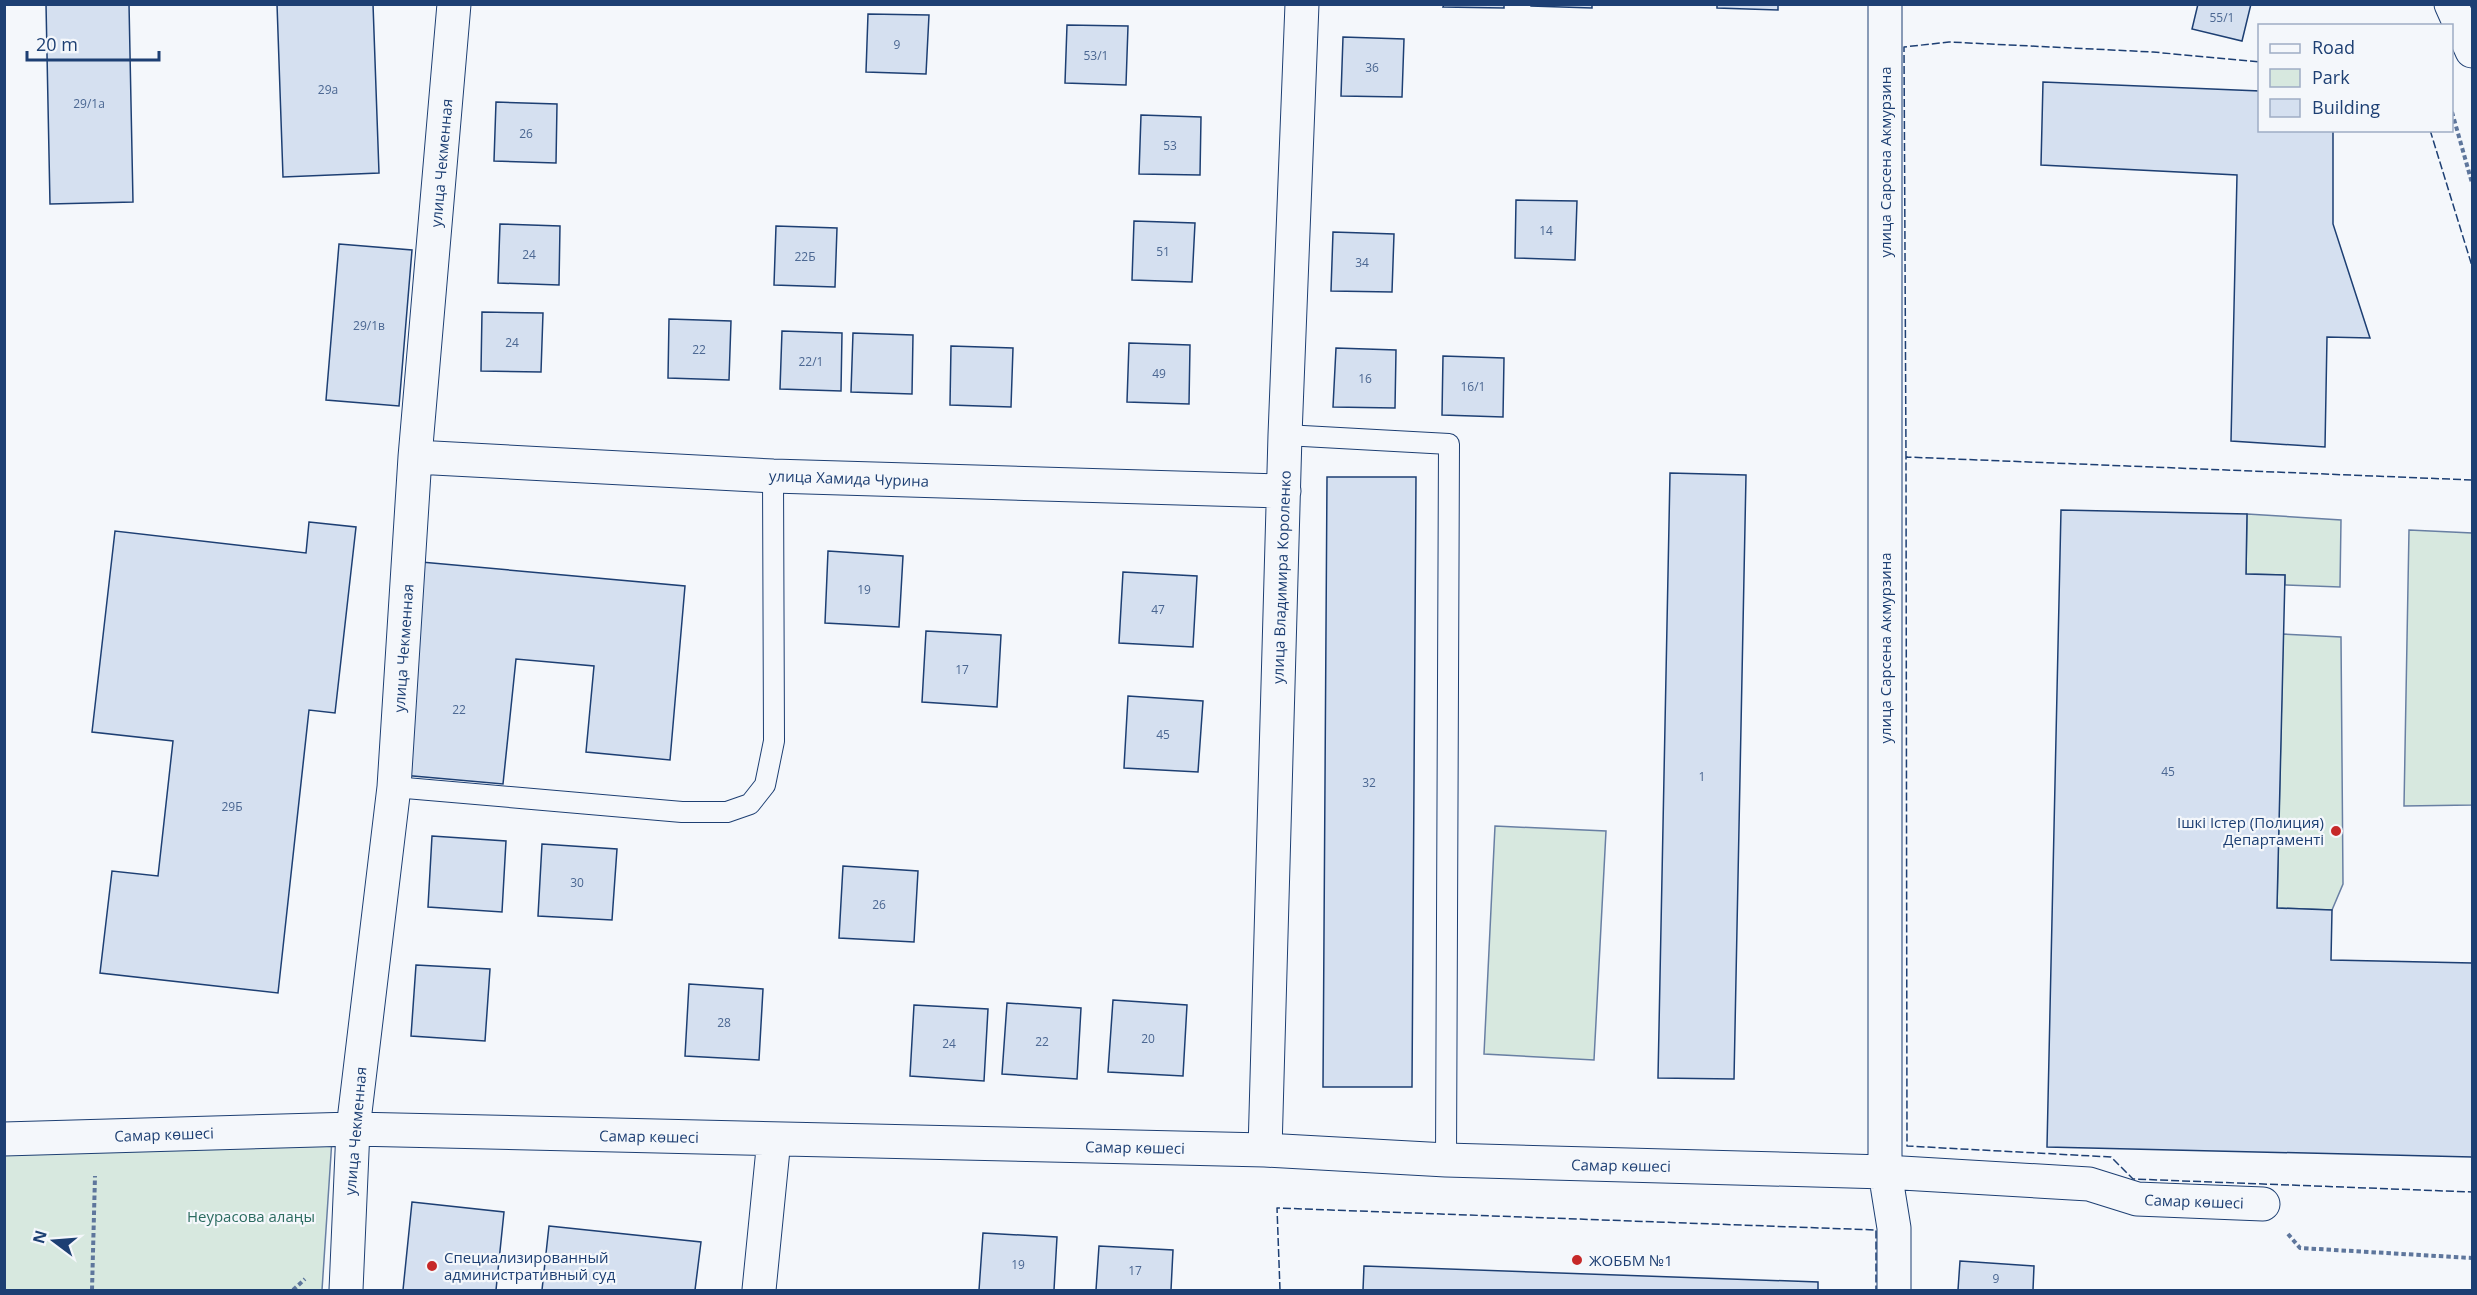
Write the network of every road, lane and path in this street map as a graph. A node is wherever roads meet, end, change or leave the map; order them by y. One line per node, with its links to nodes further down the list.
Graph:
1 (454, 4): 9 (street, улица Чекменная)
2 (1302, 4): 8 (street, улица Владимира Короленко)
3 (1884, 4): 19 (street, улица Сарсена Акмурзина)
4 (2451, 4): 5 (street)
5 (2472, 51)
6 (2453, 119): 7 (path)
7 (2472, 183)
8 (1285, 435): 11 (street, улица Владимира Короленко); 18 (lane)
9 (415, 457): 10 (street, улица Хамида Чурина); 12 (street, улица Чекменная)
10 (773, 476): 11 (street, улица Хамида Чурина); 12 (lane)
11 (1284, 491): 17 (street, улица Владимира Короленко)
12 (394, 787): 13 (street, улица Чекменная)
13 (353, 1129): 14 (street, Самар көшесі); 16 (street, Самар көшесі); 23 (street, улица Чекменная)
14 (96, 1136): 15 (street, Самар көшесі); 22 (path)
15 (4, 1139)
16 (774, 1139): 17 (street, Самар көшесі); 24 (street)
17 (1265, 1150): 18 (street, Самар көшесі)
18 (1446, 1161): 19 (street, Самар көшесі)
19 (1885, 1172): 20 (street, Самар көшесі); 25 (street, улица Сарсена Акмурзина)
20 (2264, 1204): 21 (path)
21 (2472, 1258)
22 (92, 1290)
23 (346, 1290)
24 (759, 1290)
25 (1894, 1290)

